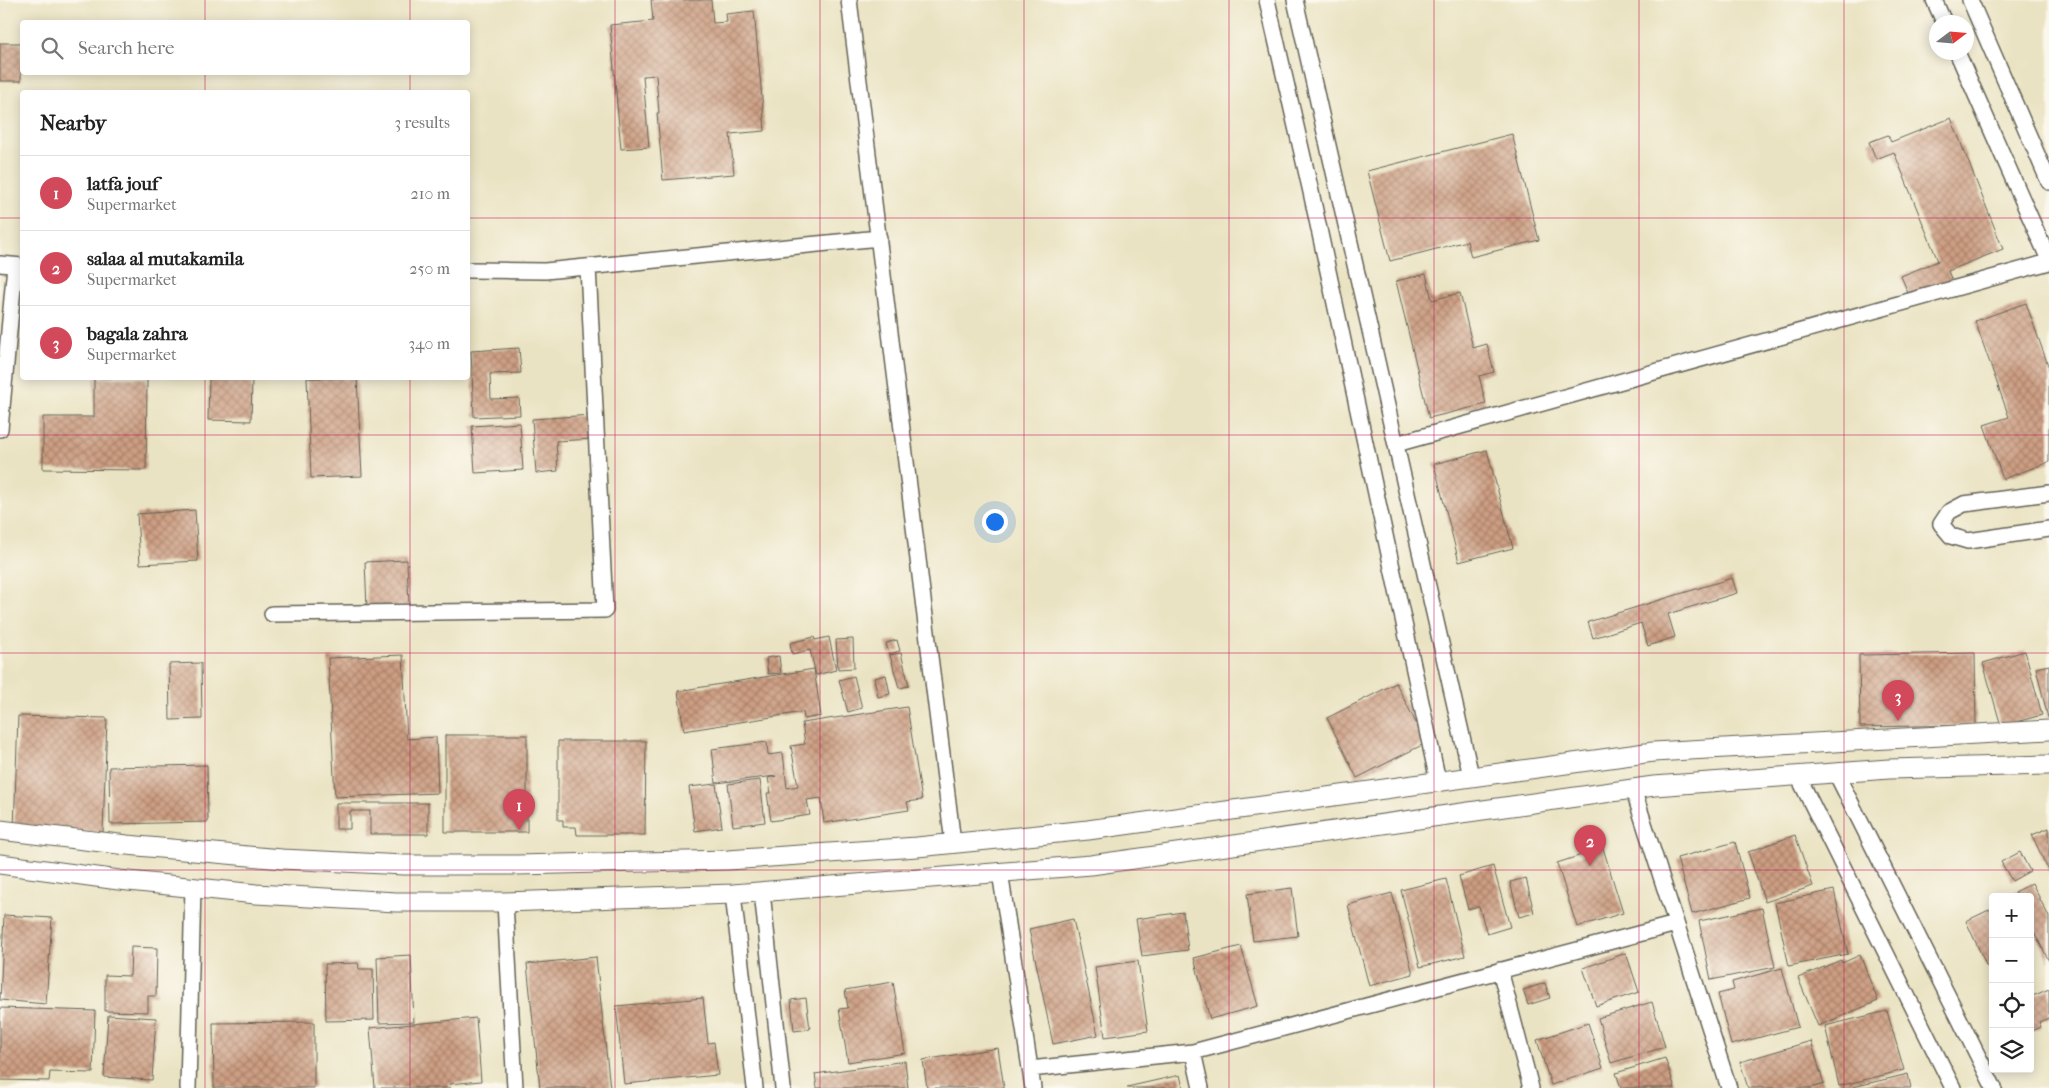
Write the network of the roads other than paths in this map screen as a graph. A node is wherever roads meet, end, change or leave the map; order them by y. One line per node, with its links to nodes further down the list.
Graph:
1 (848, 0): 9 (street)
2 (1266, 0): 24 (street)
3 (1295, 0): 15 (street)
4 (1934, 0): 6 (street)
5 (1970, 0): 8 (street)
6 (1941, 15)
7 (1961, 60): 10 (street)
8 (2049, 182)
9 (879, 238): 12 (street); 27 (street)
10 (2049, 261): 15 (street)
11 (12, 265): 14 (street)
12 (588, 266): 13 (street); 18 (street)
13 (470, 270)
14 (0, 429)
15 (1396, 444): 22 (street)
16 (2049, 493): 17 (street)
17 (2049, 529)
18 (272, 614)
19 (2049, 730): 22 (street)
20 (2049, 766): 21 (street)
21 (1836, 773): 23 (street); 47 (street)
22 (1471, 776): 24 (street)
23 (1798, 776): 25 (street); 46 (street)
24 (1438, 781): 27 (street)
25 (1633, 790): 29 (street); 34 (street)
26 (0, 830): 27 (street)
27 (953, 844)
28 (0, 864): 30 (street)
29 (1000, 872): 31 (street); 37 (street)
30 (194, 887): 33 (street); 38 (street)
31 (762, 892): 32 (street); 41 (street)
32 (733, 894): 33 (street); 40 (street)
33 (505, 902): 39 (street)
34 (1676, 924): 35 (street); 45 (street)
35 (1500, 970): 36 (street); 44 (street)
36 (1193, 1052): 37 (street); 43 (street)
37 (1030, 1069): 42 (street)
38 (188, 1088)
39 (515, 1088)
40 (754, 1088)
41 (783, 1088)
42 (1033, 1088)
43 (1201, 1088)
44 (1531, 1088)
45 (1729, 1088)
46 (1953, 1088)
47 (1994, 1088)

